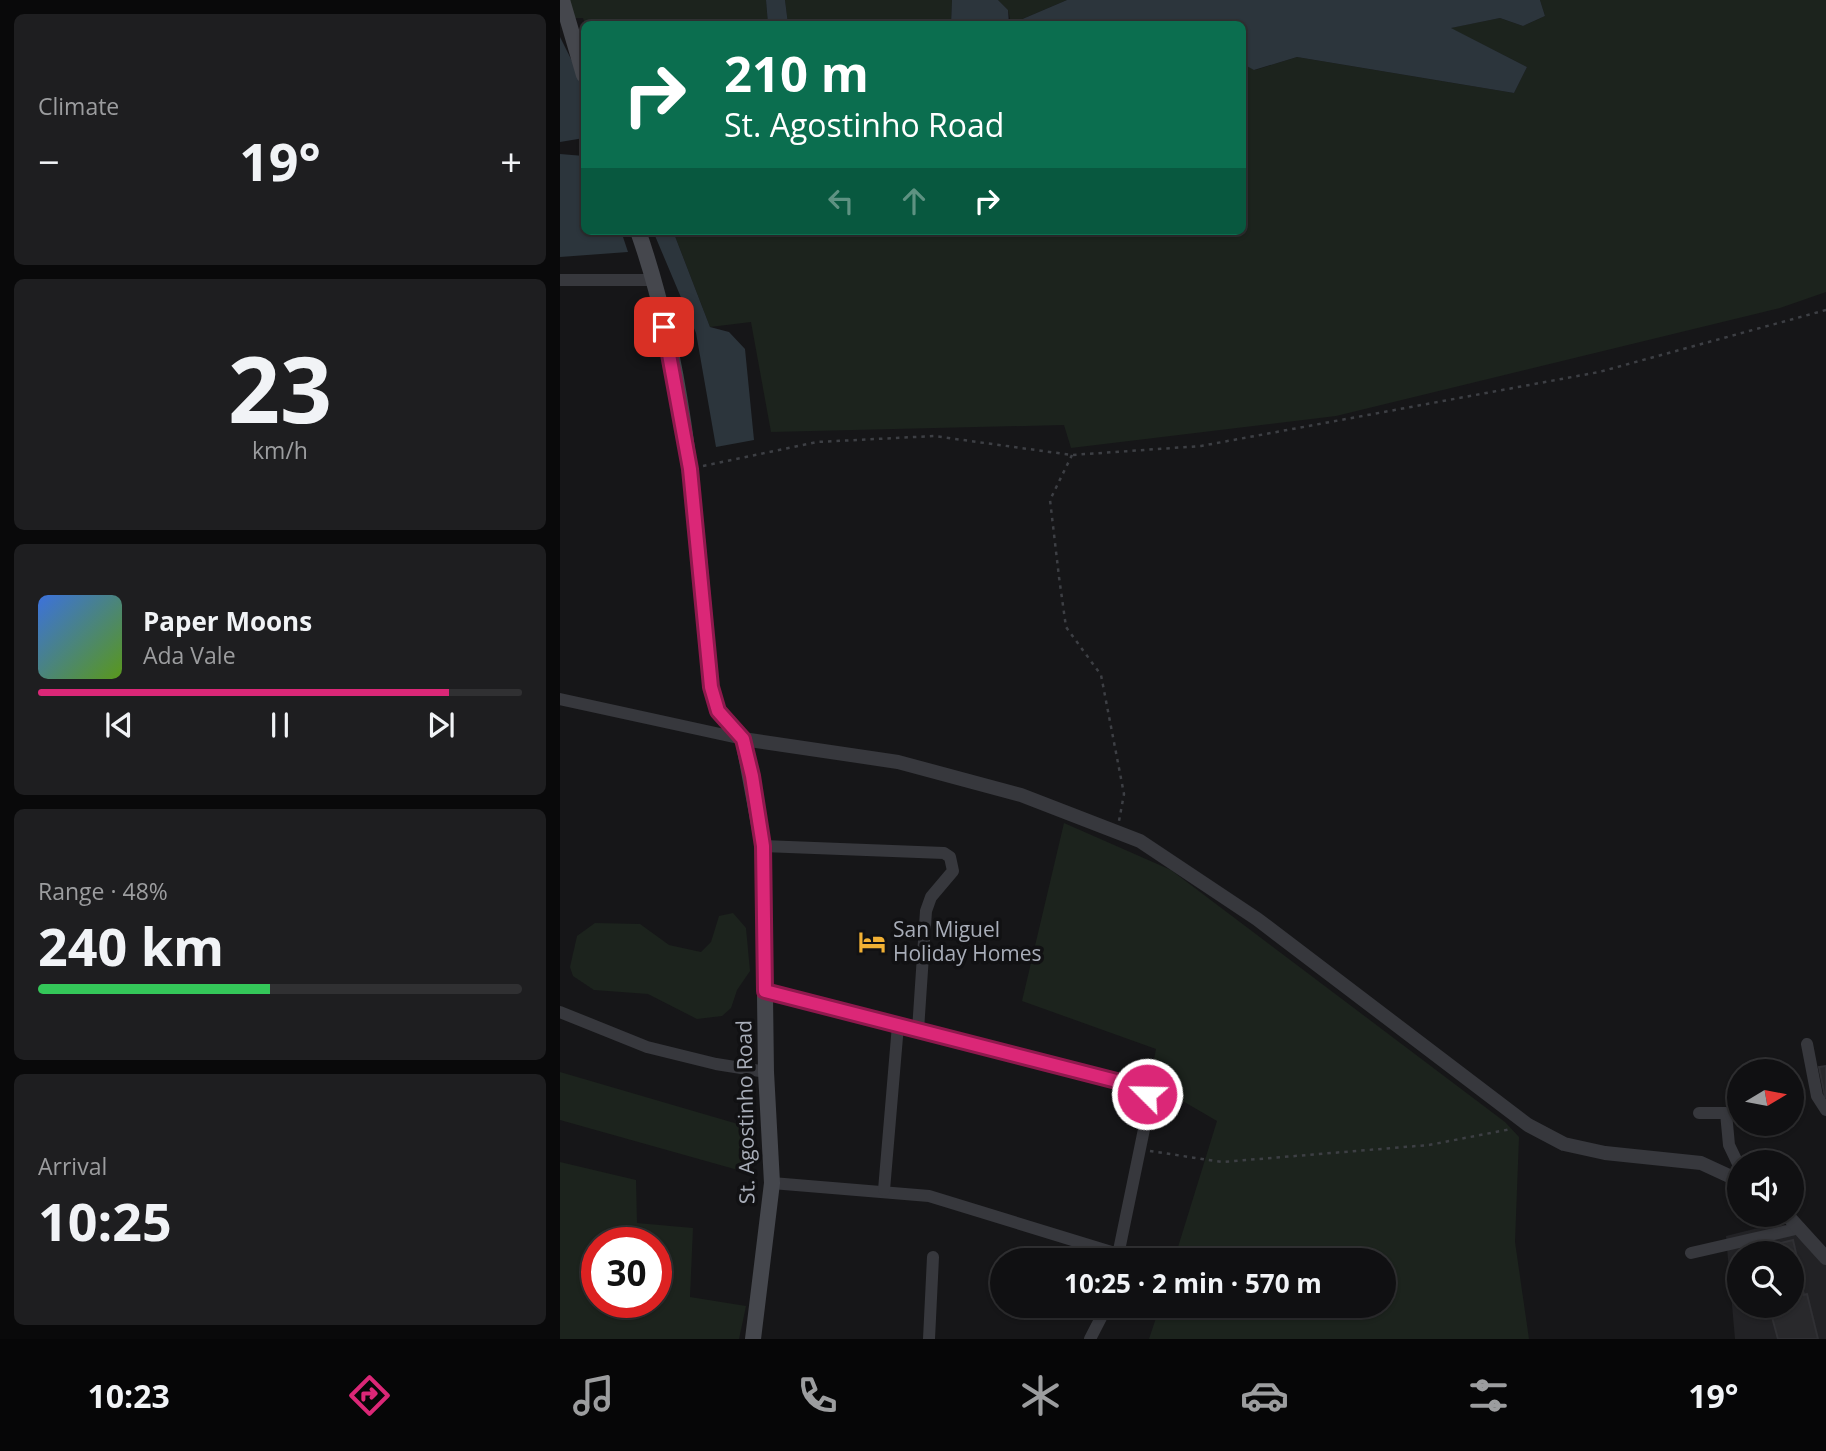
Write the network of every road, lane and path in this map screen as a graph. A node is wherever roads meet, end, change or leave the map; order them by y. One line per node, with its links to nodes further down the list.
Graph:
1 (562, 0): 2 (main road)
2 (581, 63)
3 (639, 235): 5 (main road)
4 (560, 280): 5 (street)
5 (655, 280): 8 (main road)
6 (1826, 310): 7 (path)
7 (1072, 456): 8 (path); 11 (path)
8 (690, 469): 10 (main road)
9 (560, 699): 10 (street)
10 (743, 739): 11 (street); 12 (main road, St. Agostinho Road)
11 (1117, 833): 21 (street)
12 (763, 846): 13 (main road, St. Agostinho Road); 16 (street)
13 (765, 991): 15 (street); 18 (main road, St. Agostinho Road)
14 (560, 1012): 18 (street)
15 (898, 1025): 16 (street); 26 (street)
16 (918, 1030): 22 (street)
17 (1807, 1044): 19 (street)
18 (766, 1072): 25 (main road, St. Agostinho Road)
19 (1826, 1110)
20 (1699, 1113): 23 (street)
21 (1528, 1125): 22 (path); 24 (street)
22 (1140, 1149): 29 (street)
23 (1732, 1150)
24 (1727, 1175)
25 (772, 1183): 26 (street); 34 (main road, St. Agostinho Road)
26 (884, 1190): 28 (street)
27 (1800, 1228): 30 (street); 32 (street)
28 (1089, 1248)
29 (1119, 1248)
30 (1691, 1253)
31 (933, 1256): 35 (street)
32 (1826, 1258)
33 (1101, 1318): 36 (street)
34 (753, 1339)
35 (929, 1339)
36 (1090, 1339)

